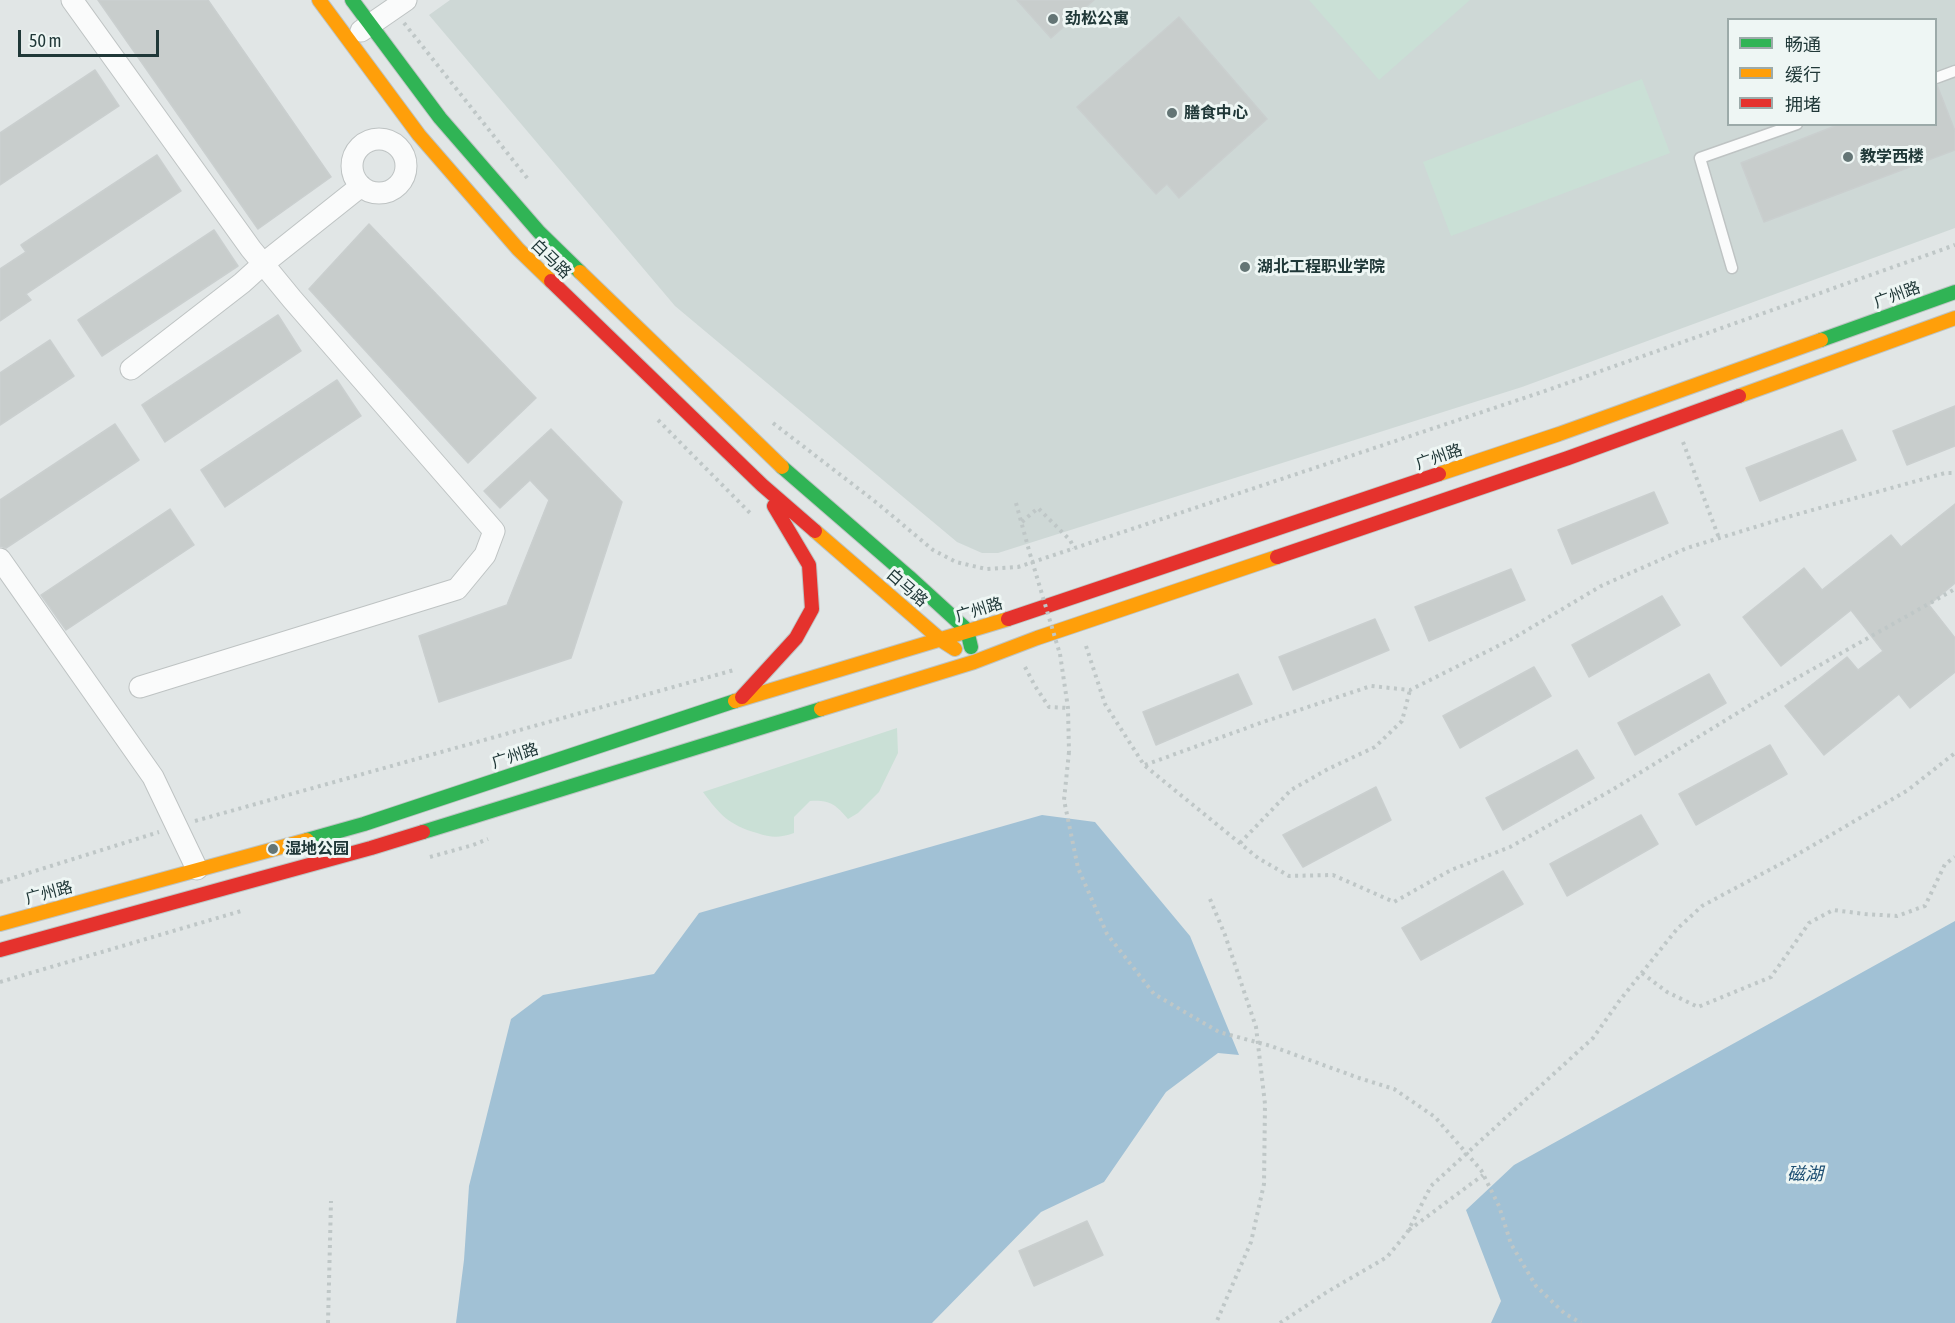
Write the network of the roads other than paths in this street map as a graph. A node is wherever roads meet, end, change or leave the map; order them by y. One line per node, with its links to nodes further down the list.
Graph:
1 (72, 0): 11 (street)
2 (319, 0): 6 (main road, 白马路)
3 (352, 0): 5 (main road, 白马路)
4 (400, 4): 5 (street)
5 (370, 25): 6 (street); 18 (main road, 白马路)
6 (348, 40): 16 (main road, 白马路)
7 (1955, 71): 8 (lane)
8 (1937, 77)
9 (1791, 126): 12 (lane)
10 (361, 186): 10 (street); 11 (street)
11 (263, 264): 15 (street); 21 (street)
12 (1732, 268)
13 (1955, 292): 18 (main road, 广州路)
14 (1955, 318): 20 (main road)
15 (131, 369)
16 (762, 486): 19 (main road, 白马路); 22 (main road)
17 (0, 559): 23 (street)
18 (967, 630): 19 (main road, 广州路); 20 (main road)
19 (941, 640): 20 (main road, 白马路); 22 (main road, 广州路)
20 (974, 662): 25 (main road)
21 (140, 687)
22 (740, 699): 23 (main road, 广州路)
23 (197, 869): 24 (main road, 广州路)
24 (0, 924)
25 (0, 950)

